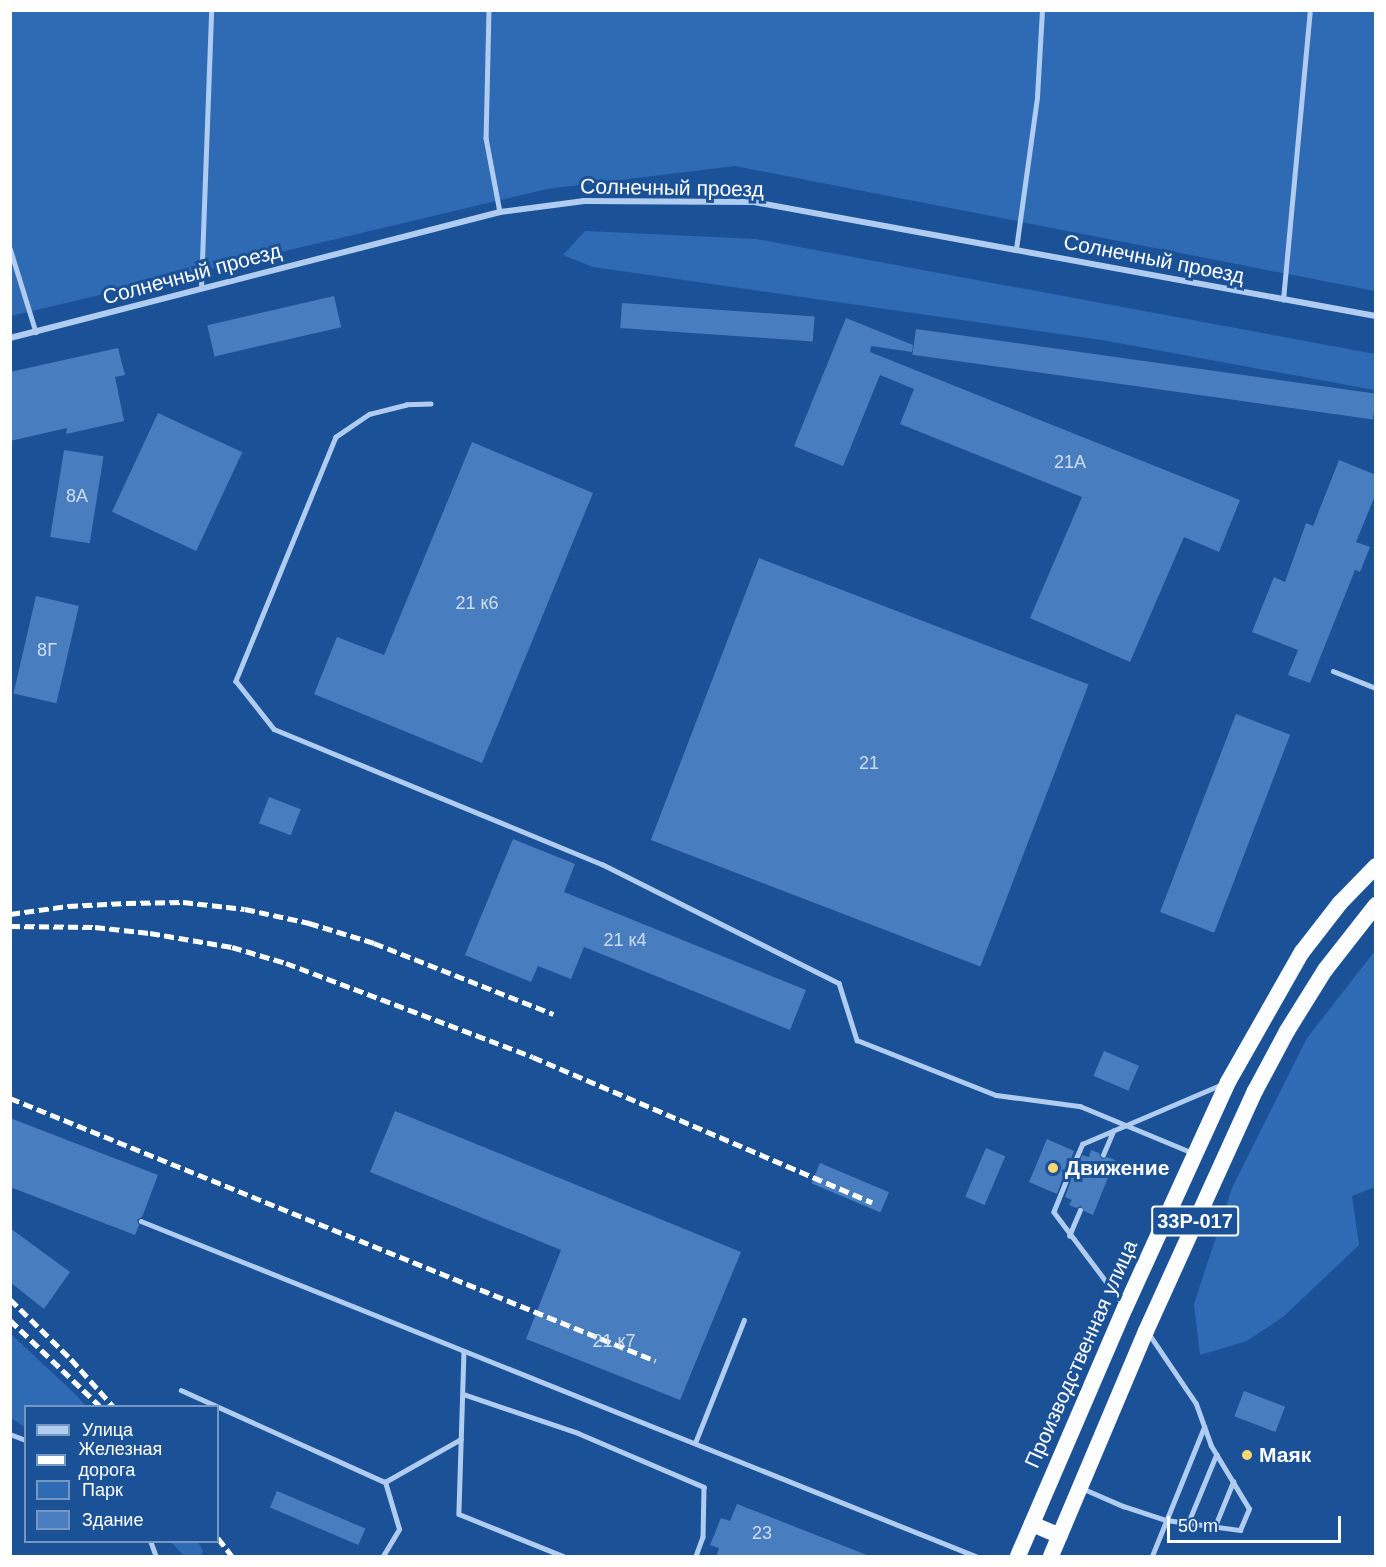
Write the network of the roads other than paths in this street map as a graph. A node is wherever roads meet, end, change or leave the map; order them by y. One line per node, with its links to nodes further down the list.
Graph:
1 (211, 10): 8 (lane)
2 (489, 10): 5 (lane)
3 (1042, 10): 7 (lane)
4 (1310, 10): 9 (lane)
5 (500, 212): 7 (street, Солнечный проезд); 8 (street, Солнечный проезд)
6 (10, 248): 11 (lane)
7 (1017, 249): 9 (street, Солнечный проезд)
8 (201, 288): 11 (street, Солнечный проезд)
9 (1283, 300): 10 (street, Солнечный проезд)
10 (1376, 316)
11 (36, 332): 12 (street, Солнечный проезд)
12 (10, 338)
13 (431, 404): 19 (lane)
14 (1333, 671): 15 (lane)
15 (1376, 688)
16 (1376, 866): 18 (highway, Производственная улица / 33Р-017)
17 (1376, 906): 30 (highway, 33Р-017)
18 (1228, 1082): 19 (lane); 21 (highway, Производственная улица / 33Р-017)
19 (1125, 1126): 20 (lane); 21 (lane)
20 (1113, 1131): 22 (lane); 23 (lane)
21 (1195, 1154): 28 (highway, Производственная улица / 33Р-017)
22 (1103, 1155)
23 (1072, 1168)
24 (1066, 1182): 27 (lane)
25 (1080, 1210): 27 (lane)
26 (141, 1221): 31 (lane)
27 (1069, 1236): 28 (lane)
28 (1125, 1308): 45 (highway, Производственная улица / 33Р-017)
29 (744, 1320): 38 (lane)
30 (1146, 1331): 36 (lane); 42 (highway, 33Р-017)
31 (464, 1351): 33 (lane); 38 (lane)
32 (182, 1390): 34 (lane)
33 (463, 1394): 37 (lane); 50 (lane)
34 (215, 1405)
35 (219, 1407): 40 (lane)
36 (1204, 1427): 39 (lane); 43 (lane)
37 (461, 1438): 40 (lane); 49 (lane)
38 (695, 1443): 51 (lane)
39 (1216, 1455): 41 (lane); 44 (lane)
40 (385, 1482): 48 (lane)
41 (1233, 1482): 46 (lane); 46 (lane)
42 (1079, 1487): 43 (lane); 47 (highway, 33Р-017)
43 (1166, 1520): 44 (lane); 54 (lane)
44 (1188, 1523): 46 (lane)
45 (1032, 1524): 47 (highway); 52 (highway, Производственная улица / 33Р-017)
46 (1215, 1526)
47 (1060, 1536): 53 (highway, 33Р-017)
48 (383, 1557)
49 (563, 1557)
50 (696, 1557)
51 (975, 1557)
52 (1018, 1557)
53 (1051, 1557)
54 (1152, 1557)

